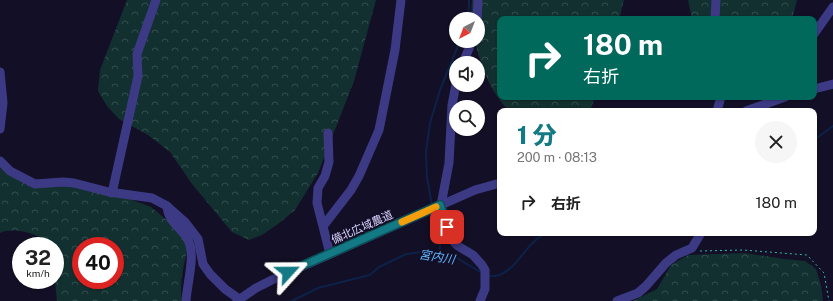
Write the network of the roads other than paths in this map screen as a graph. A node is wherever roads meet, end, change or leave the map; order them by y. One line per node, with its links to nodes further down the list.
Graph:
1 (156, 0): 19 (street)
2 (401, 0): 22 (street)
3 (478, 0): 6 (street)
4 (716, 0): 7 (street)
5 (833, 7): 8 (street)
6 (477, 12)
7 (715, 16)
8 (817, 30)
9 (0, 72): 15 (street)
10 (833, 84): 11 (street)
11 (817, 88)
12 (454, 92): 20 (street)
13 (777, 100): 14 (street)
14 (754, 108)
15 (0, 129)
16 (328, 133): 22 (street)
17 (0, 161): 19 (street)
18 (497, 184): 20 (street, 備北広域農道)
19 (112, 193): 21 (street)
20 (440, 205): 24 (street, 備北広域農道); 27 (street)
21 (167, 206): 25 (street); 26 (street)
22 (324, 225): 24 (street)
23 (698, 236): 28 (street)
24 (330, 254): 25 (street, 備北広域農道)
25 (238, 300)
26 (186, 301)
27 (480, 301)
28 (617, 301)

